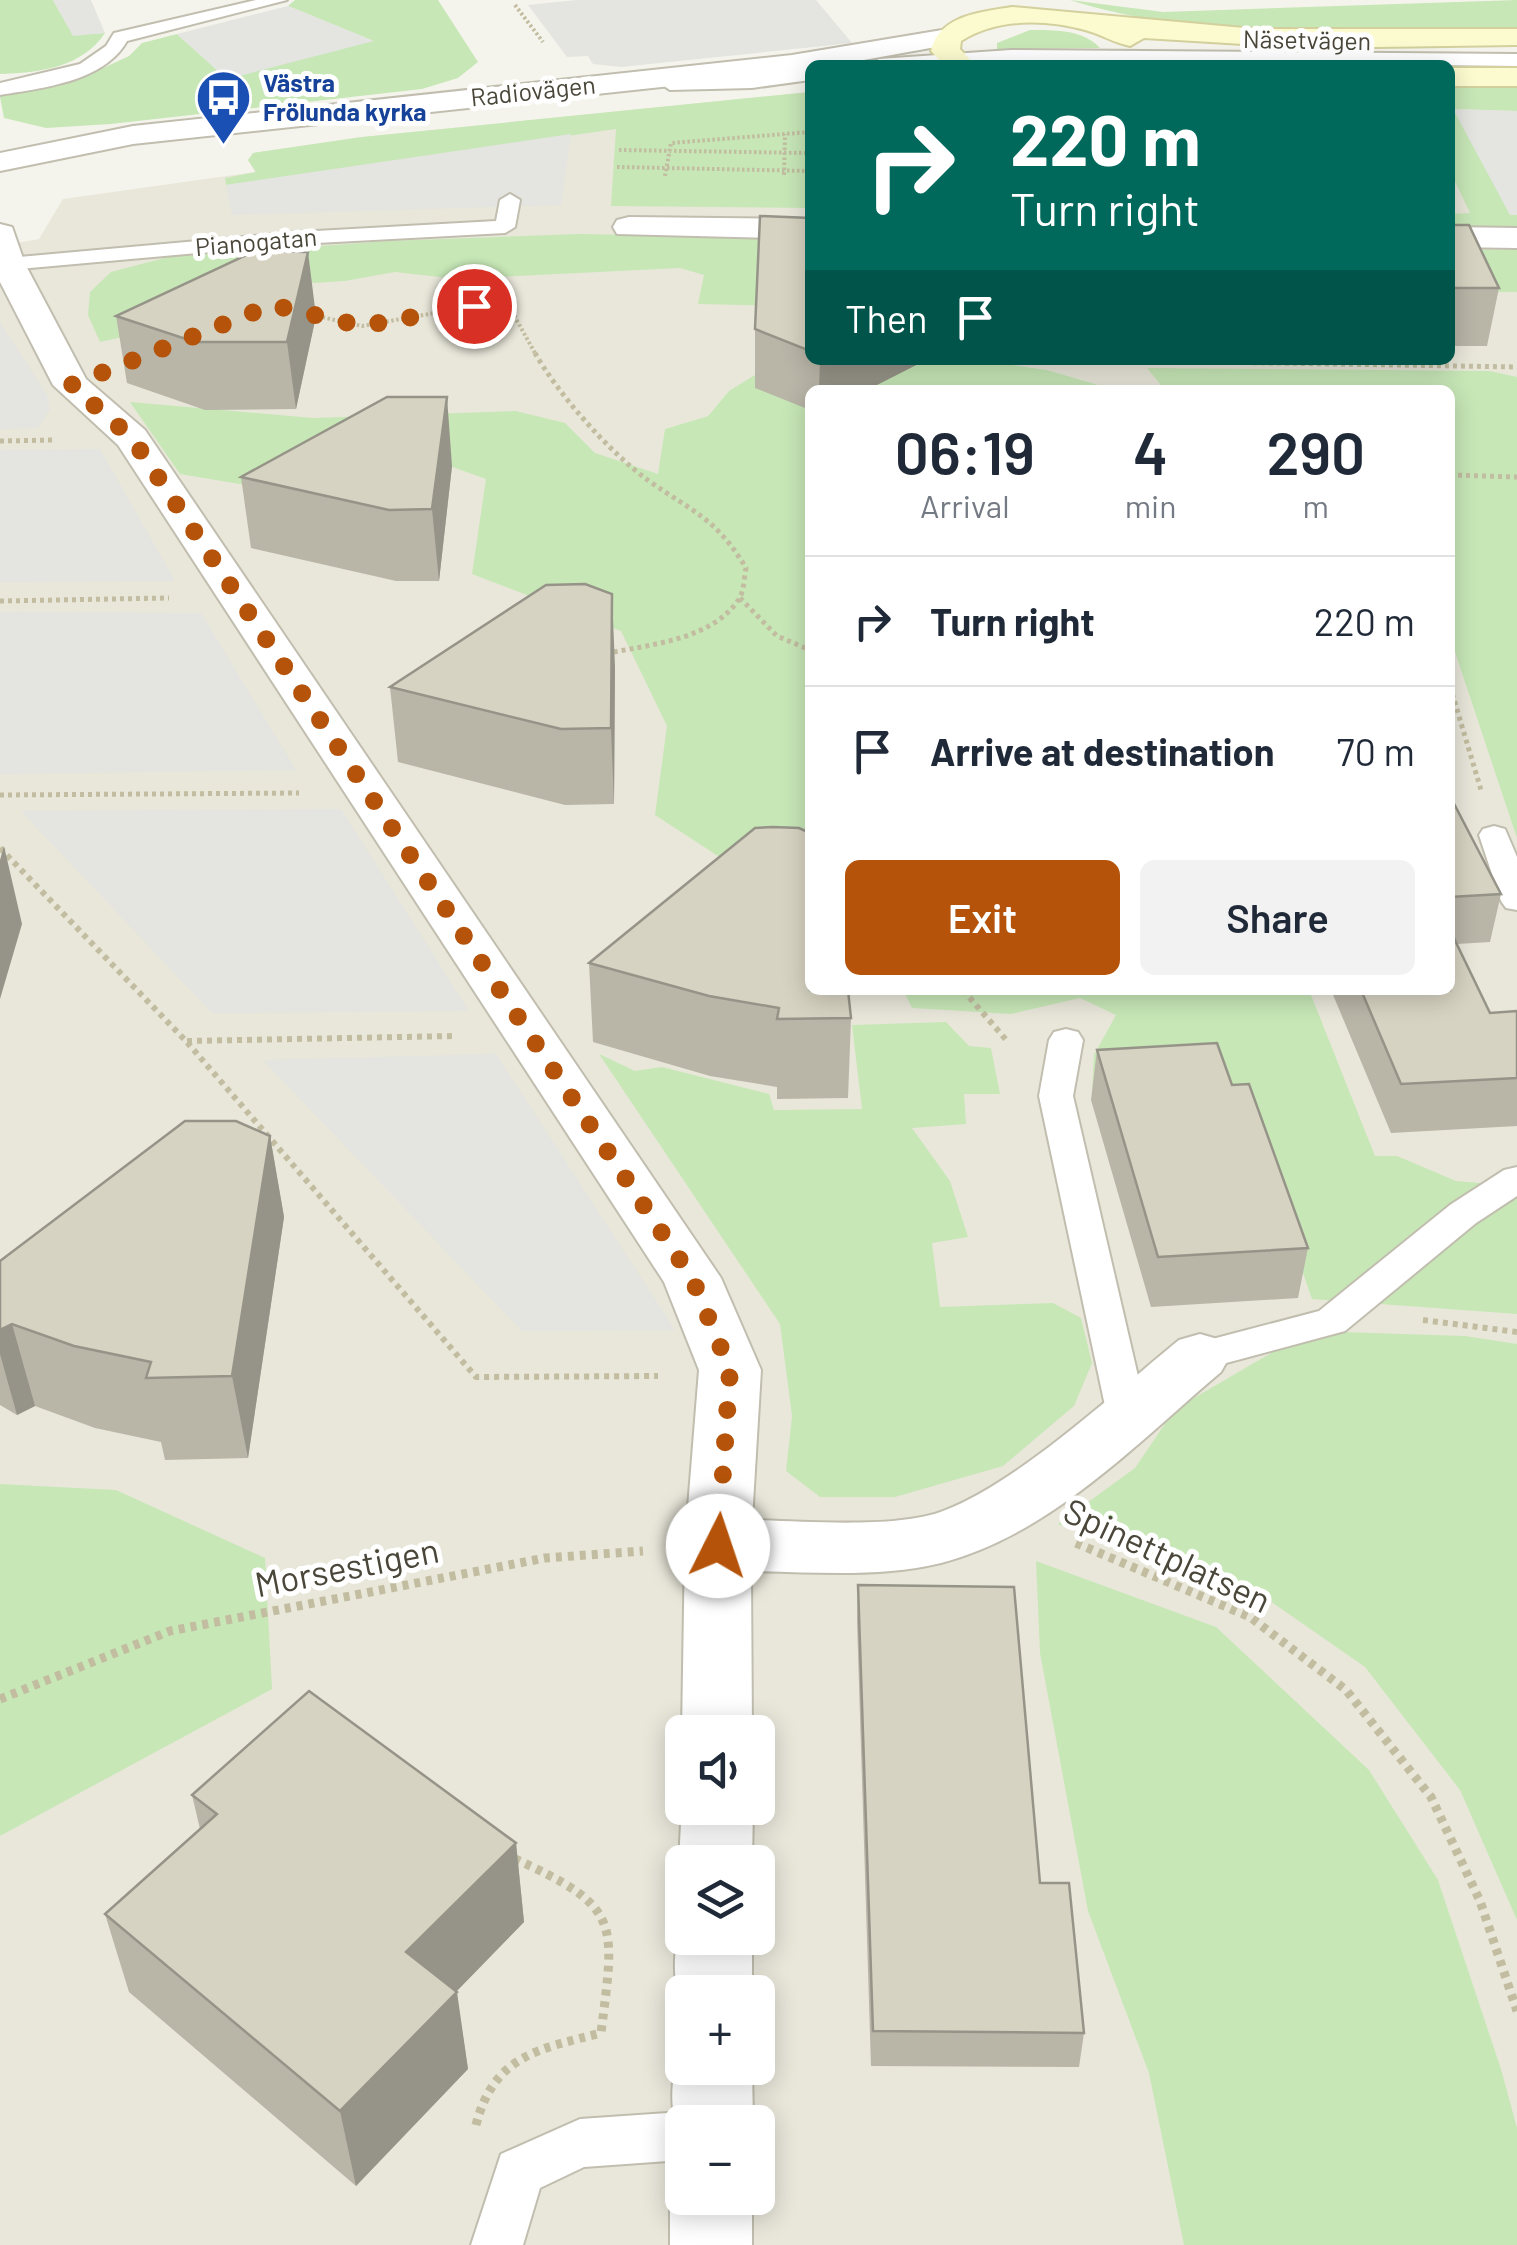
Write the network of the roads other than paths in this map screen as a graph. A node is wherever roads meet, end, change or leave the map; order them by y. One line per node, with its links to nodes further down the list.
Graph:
1 (278, 0): 17 (lane)
2 (1028, 0): 4 (street, Näsetvägen)
3 (946, 2): 6 (street)
4 (1084, 21): 5 (street, Näsetvägen); 6 (street); 9 (street)
5 (1517, 37)
6 (955, 47): 7 (street, Radiovägen); 8 (lane); 9 (lane)
7 (830, 60)
8 (900, 60)
9 (1133, 60): 10 (lane)
10 (1517, 60)
11 (805, 63): 18 (street, Radiovägen)
12 (805, 75): 14 (lane)
13 (1456, 77): 15 (street)
14 (774, 78): 18 (lane); 19 (lane)
15 (1517, 79)
16 (805, 83): 19 (street, Radiovägen)
17 (0, 88)
18 (547, 90): 20 (street, Radiovägen)
19 (669, 96): 20 (street, Radiovägen)
20 (0, 162)
21 (510, 200): 25 (lane, Pianogatan)
22 (392, 204): 25 (lane)
23 (629, 226): 24 (street)
24 (805, 229)
25 (389, 233): 28 (lane, Pianogatan)
26 (1455, 237): 27 (street)
27 (1517, 238)
28 (2, 242): 35 (street)
29 (1494, 834): 30 (lane)
30 (1517, 901)
31 (1066, 1040): 34 (lane)
32 (1517, 1179): 33 (lane)
33 (1200, 1356): 34 (street)
34 (1127, 1414): 35 (street)
35 (718, 1546): 36 (street)
36 (717, 1715)
37 (665, 2137): 39 (lane)
38 (711, 2215): 40 (street)
39 (498, 2245)
40 (710, 2245)

